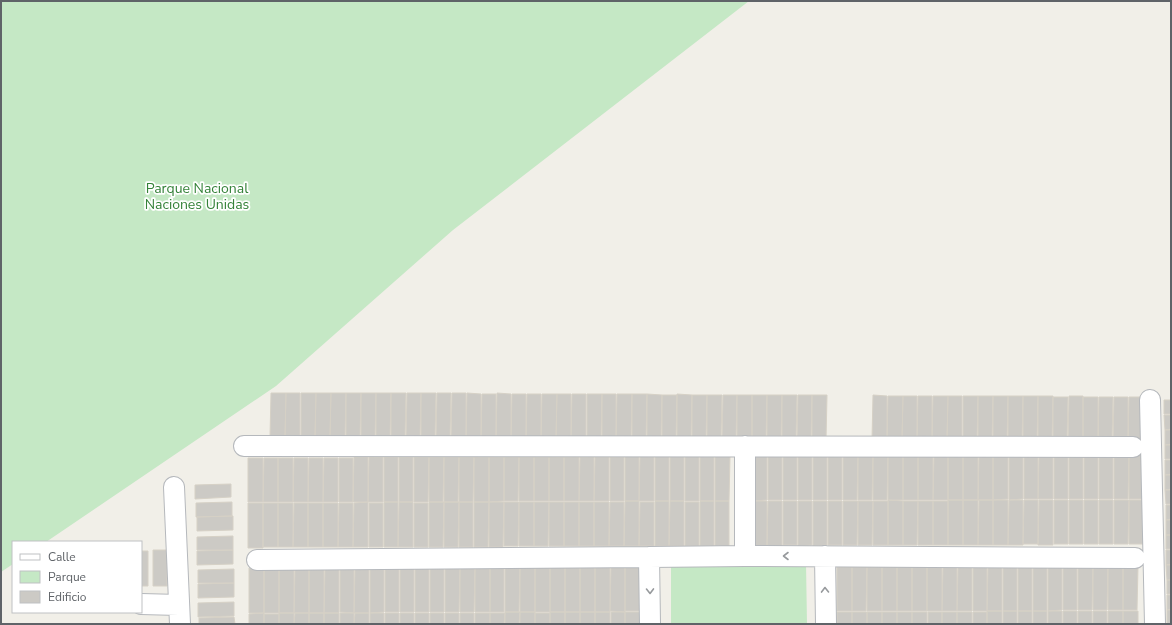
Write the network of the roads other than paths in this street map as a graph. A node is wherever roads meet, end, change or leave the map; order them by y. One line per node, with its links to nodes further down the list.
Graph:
1 (1150, 400): 15 (street)
2 (244, 446): 3 (street)
3 (745, 446): 4 (street); 6 (street)
4 (1133, 447)
5 (174, 487): 12 (street)
6 (745, 556): 7 (street, one-way to 6); 8 (street)
7 (825, 556): 9 (street); 14 (street, one-way to 7)
8 (649, 558): 10 (street); 13 (street, one-way to 13)
9 (1135, 558)
10 (257, 560)
11 (142, 604): 12 (street)
12 (179, 614)
13 (650, 624)
14 (826, 624)
15 (1155, 624)

